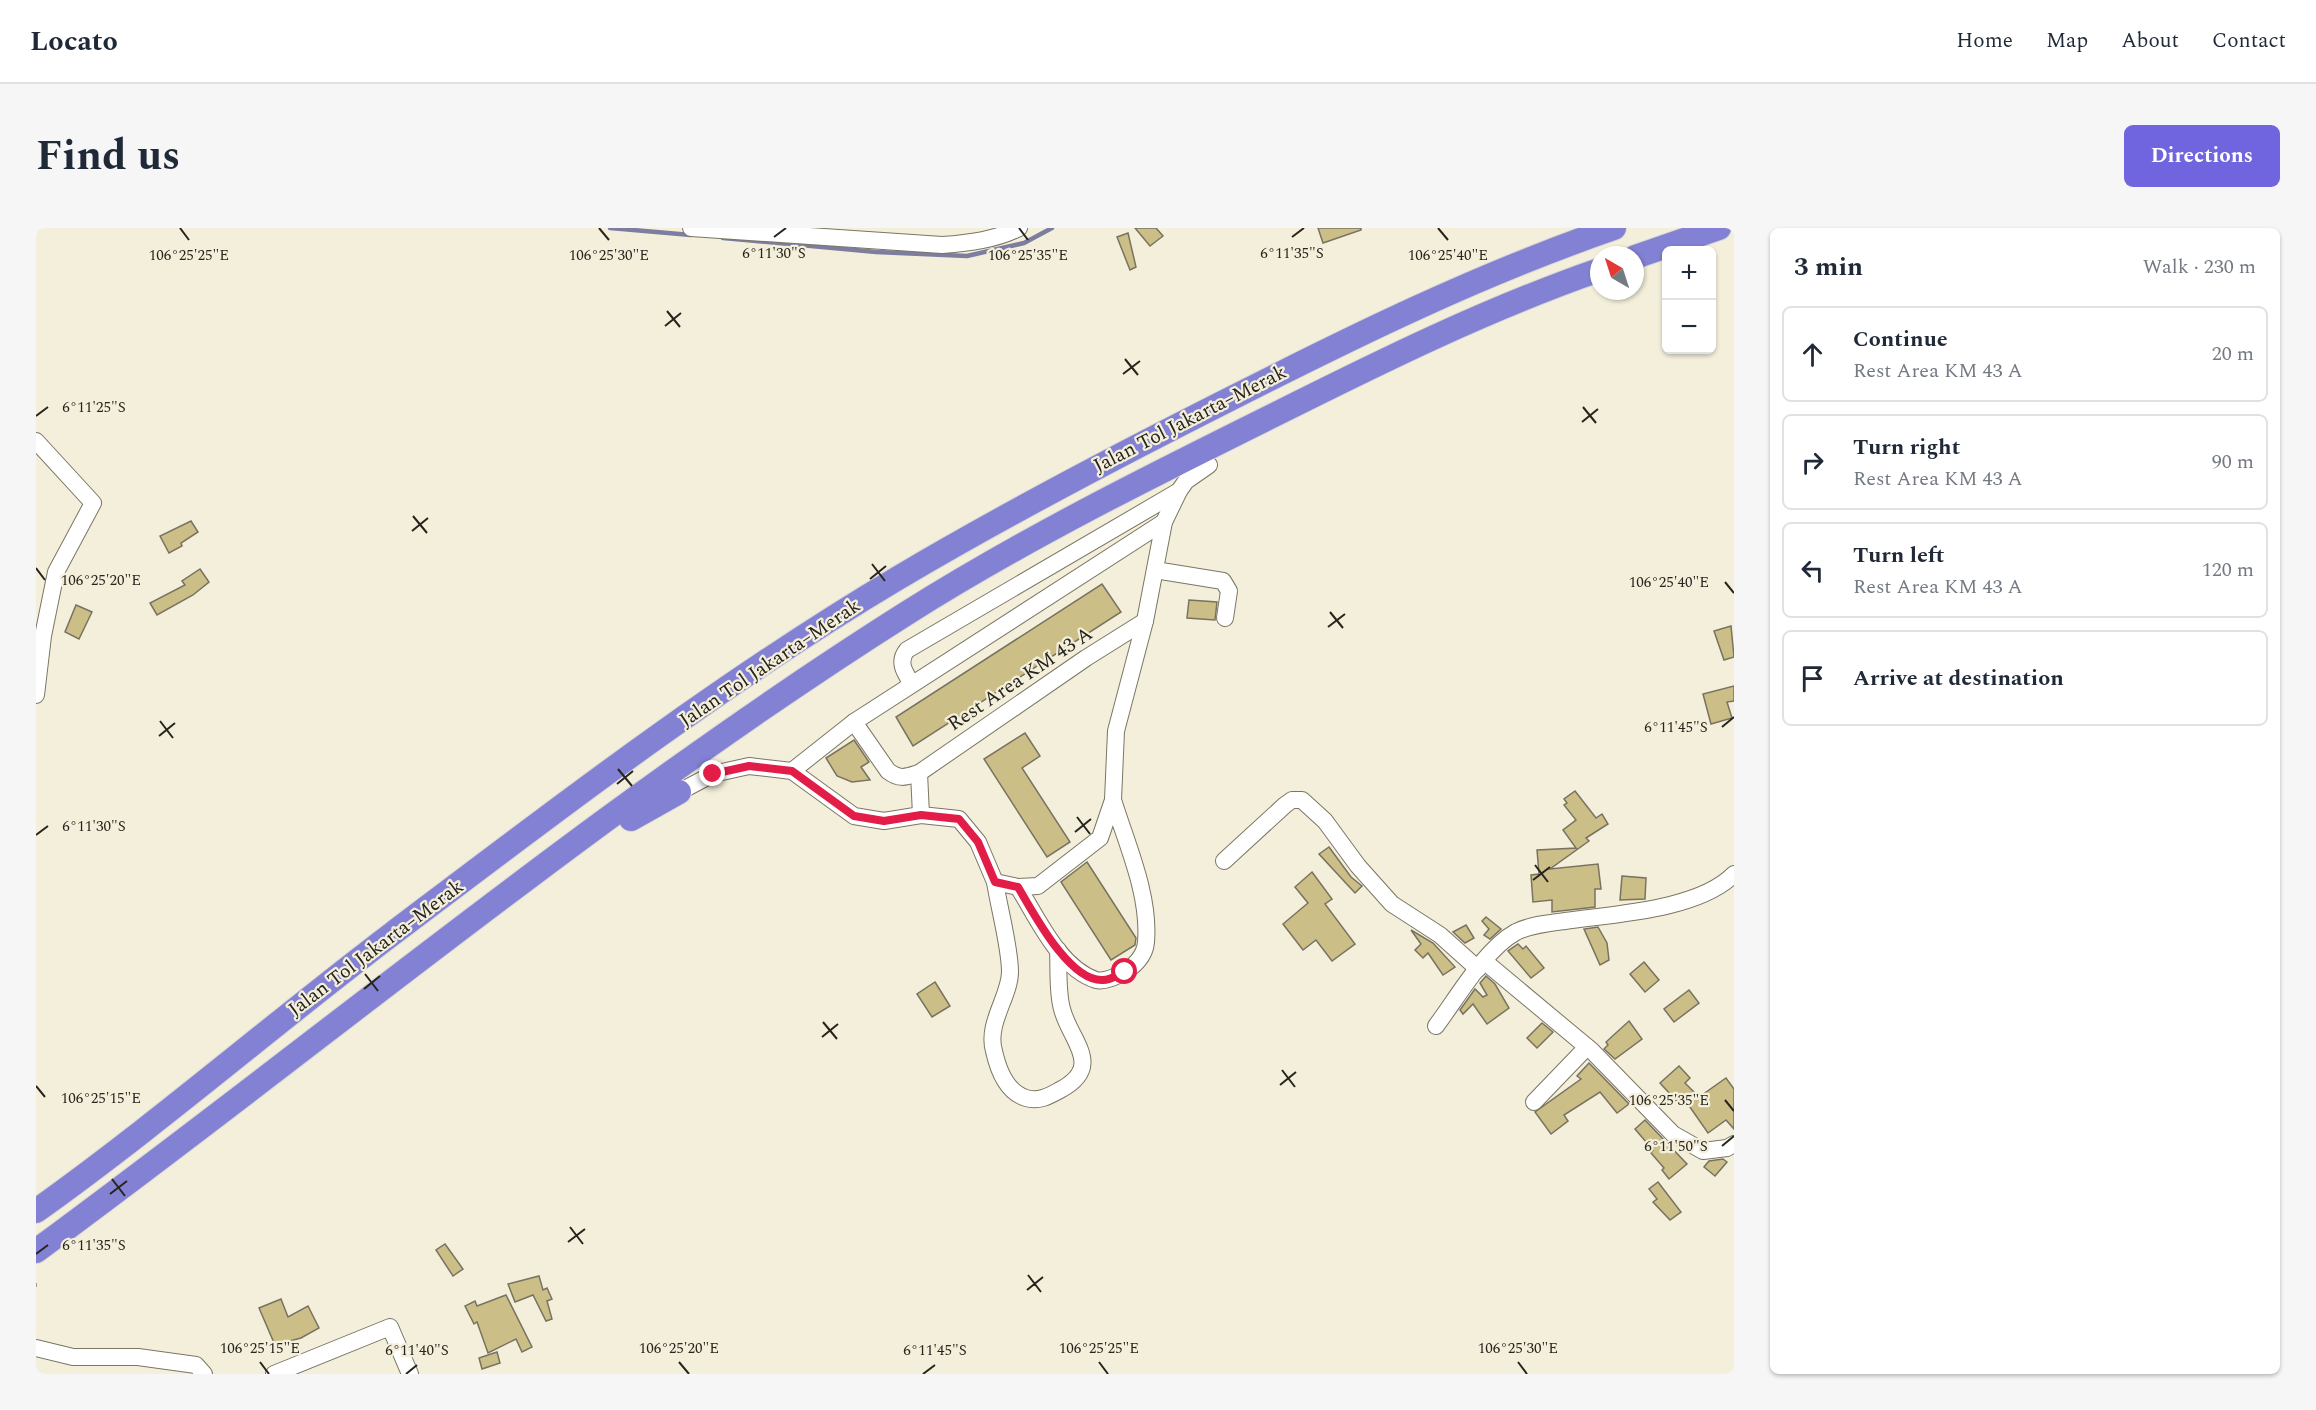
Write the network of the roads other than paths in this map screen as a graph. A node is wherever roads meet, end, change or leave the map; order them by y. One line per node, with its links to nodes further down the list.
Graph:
1 (691, 228): 2 (street)
2 (1019, 228)
3 (1614, 228): 36 (highway, Jalan Tol Jakarta–Merak)
4 (1719, 228): 5 (highway)
5 (1644, 254)
6 (1590, 273): 7 (highway, Jalan Tol Jakarta–Merak)
7 (1479, 316): 9 (highway); 30 (highway, Jalan Tol Jakarta–Merak)
8 (36, 441): 18 (street)
9 (1209, 465): 10 (street)
10 (1179, 491): 11 (street); 13 (street)
11 (1164, 522): 12 (street); 14 (street)
12 (1155, 570): 15 (street); 16 (street)
13 (1030, 579): 14 (street); 17 (street)
14 (1043, 598): 17 (street)
15 (1225, 618)
16 (1145, 621): 21 (street, Rest Area KM 43 A); 23 (street)
17 (912, 684): 19 (street)
18 (36, 695)
19 (854, 722): 20 (street); 21 (street)
20 (792, 771): 22 (street); 24 (street)
21 (919, 773): 24 (street)
22 (679, 792): 30 (highway)
23 (1113, 800): 28 (street); 29 (street)
24 (921, 815): 27 (street)
25 (1224, 861): 31 (street)
26 (1734, 874): 31 (street)
27 (995, 882): 28 (street); 29 (street)
28 (1018, 887): 29 (street)
29 (1058, 950)
30 (416, 963): 37 (highway, Jalan Tol Jakarta–Merak)
31 (1481, 965): 32 (street); 33 (street)
32 (1436, 1026)
33 (1587, 1047): 34 (street); 35 (street)
34 (1534, 1102)
35 (1734, 1144)
36 (36, 1211)
37 (36, 1251)
38 (36, 1348): 39 (street)
39 (204, 1374)
40 (274, 1374): 41 (street)
41 (410, 1374)

